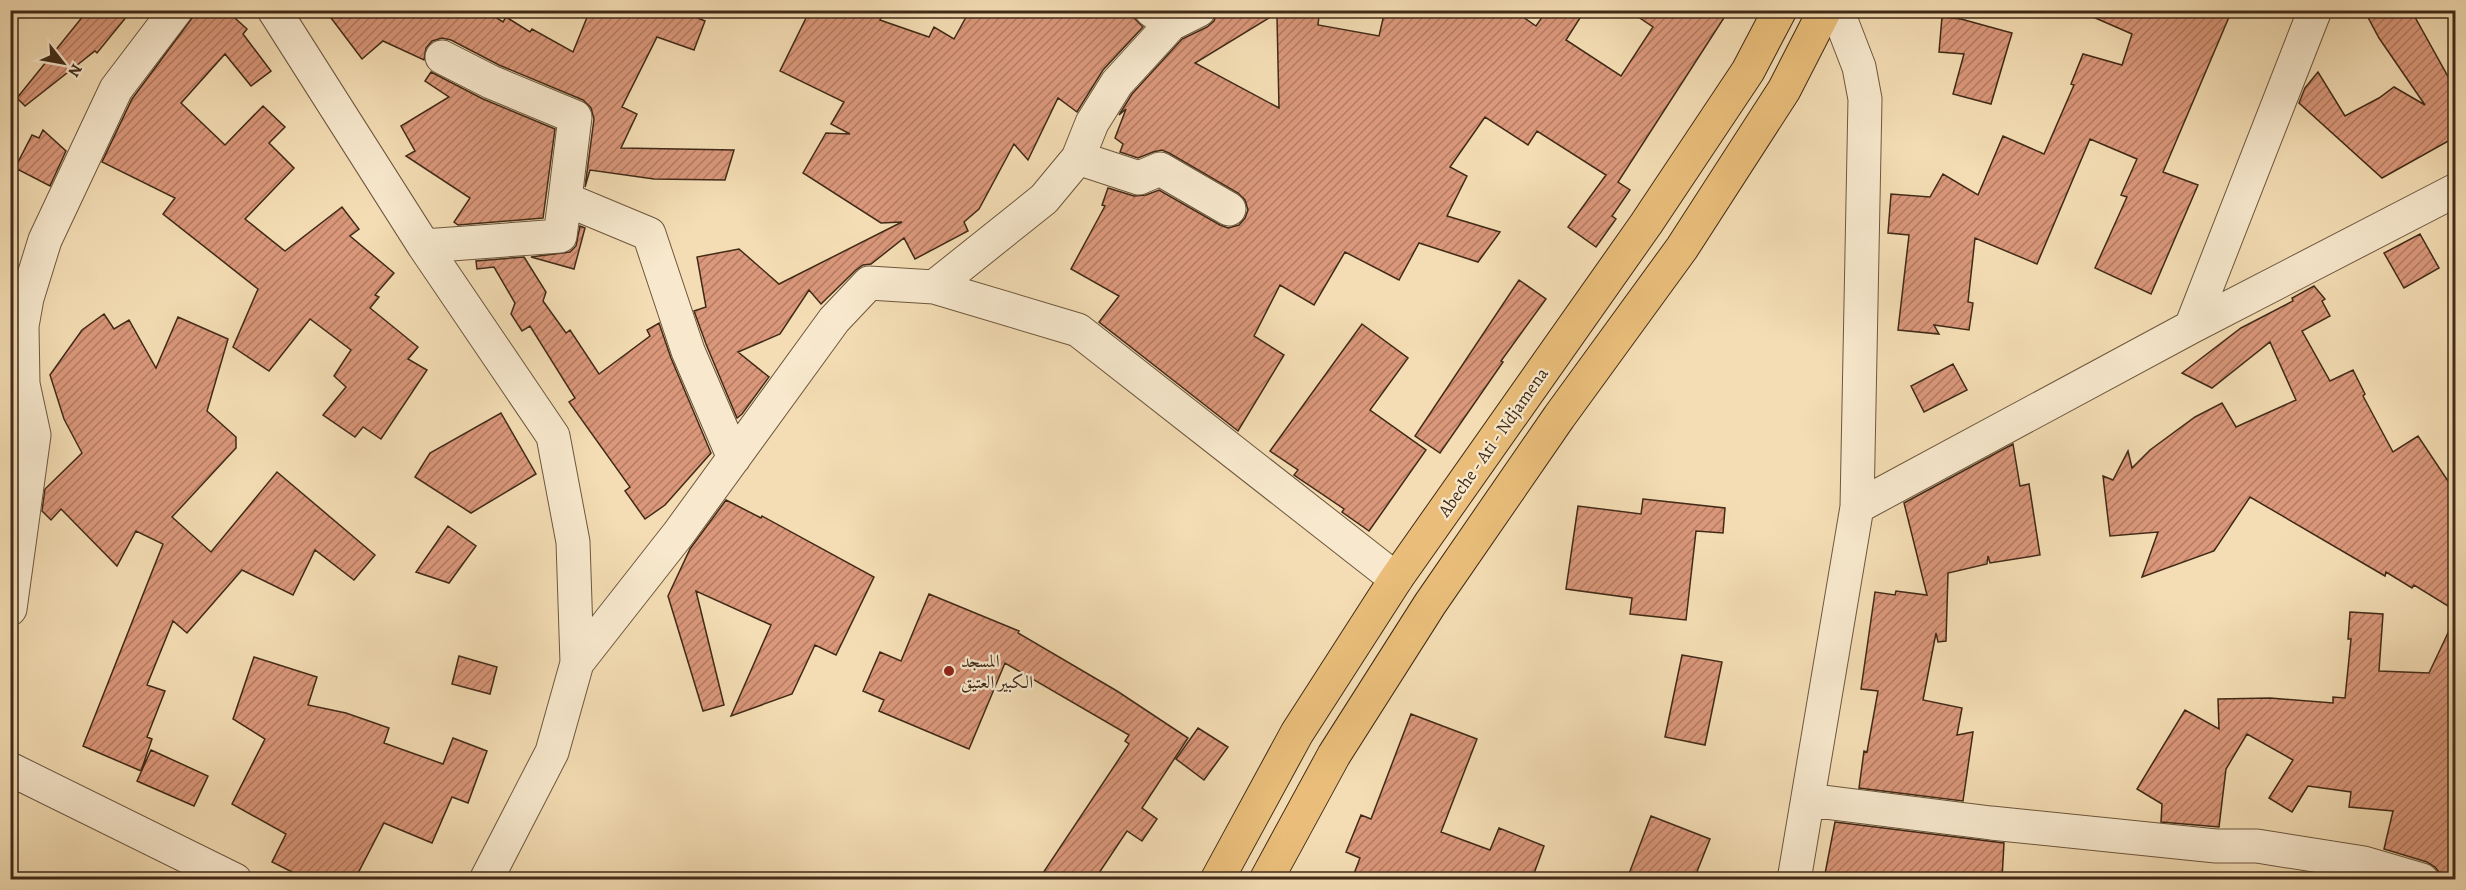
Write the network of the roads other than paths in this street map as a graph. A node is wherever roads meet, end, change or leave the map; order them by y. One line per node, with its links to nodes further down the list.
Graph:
1 (176, 10): 16 (street)
2 (274, 10): 13 (street)
3 (1780, 10): 19 (highway, Abeche - Ati - Ndjamena)
4 (1825, 10): 27 (highway)
5 (1838, 10): 18 (street)
6 (2315, 10): 15 (street)
7 (1174, 15): 9 (street)
8 (442, 57): 11 (street)
9 (1078, 159): 12 (street); 14 (street)
10 (2456, 190): 15 (street)
11 (565, 199): 13 (street); 17 (street)
12 (1229, 209)
13 (424, 246): 21 (street)
14 (934, 287): 17 (street); 19 (street)
15 (2191, 327): 18 (street)
16 (22, 428): 20 (street)
17 (734, 458): 21 (street)
18 (1857, 507): 23 (street)
19 (1396, 579): 26 (highway, Abeche - Ati - Ndjamena)
20 (10, 609)
21 (577, 663): 25 (street)
22 (10, 769): 24 (street)
23 (1808, 800): 28 (street); 29 (street)
24 (235, 879)
25 (486, 879)
26 (1216, 879)
27 (1266, 879)
28 (1794, 879)
29 (2422, 879)

